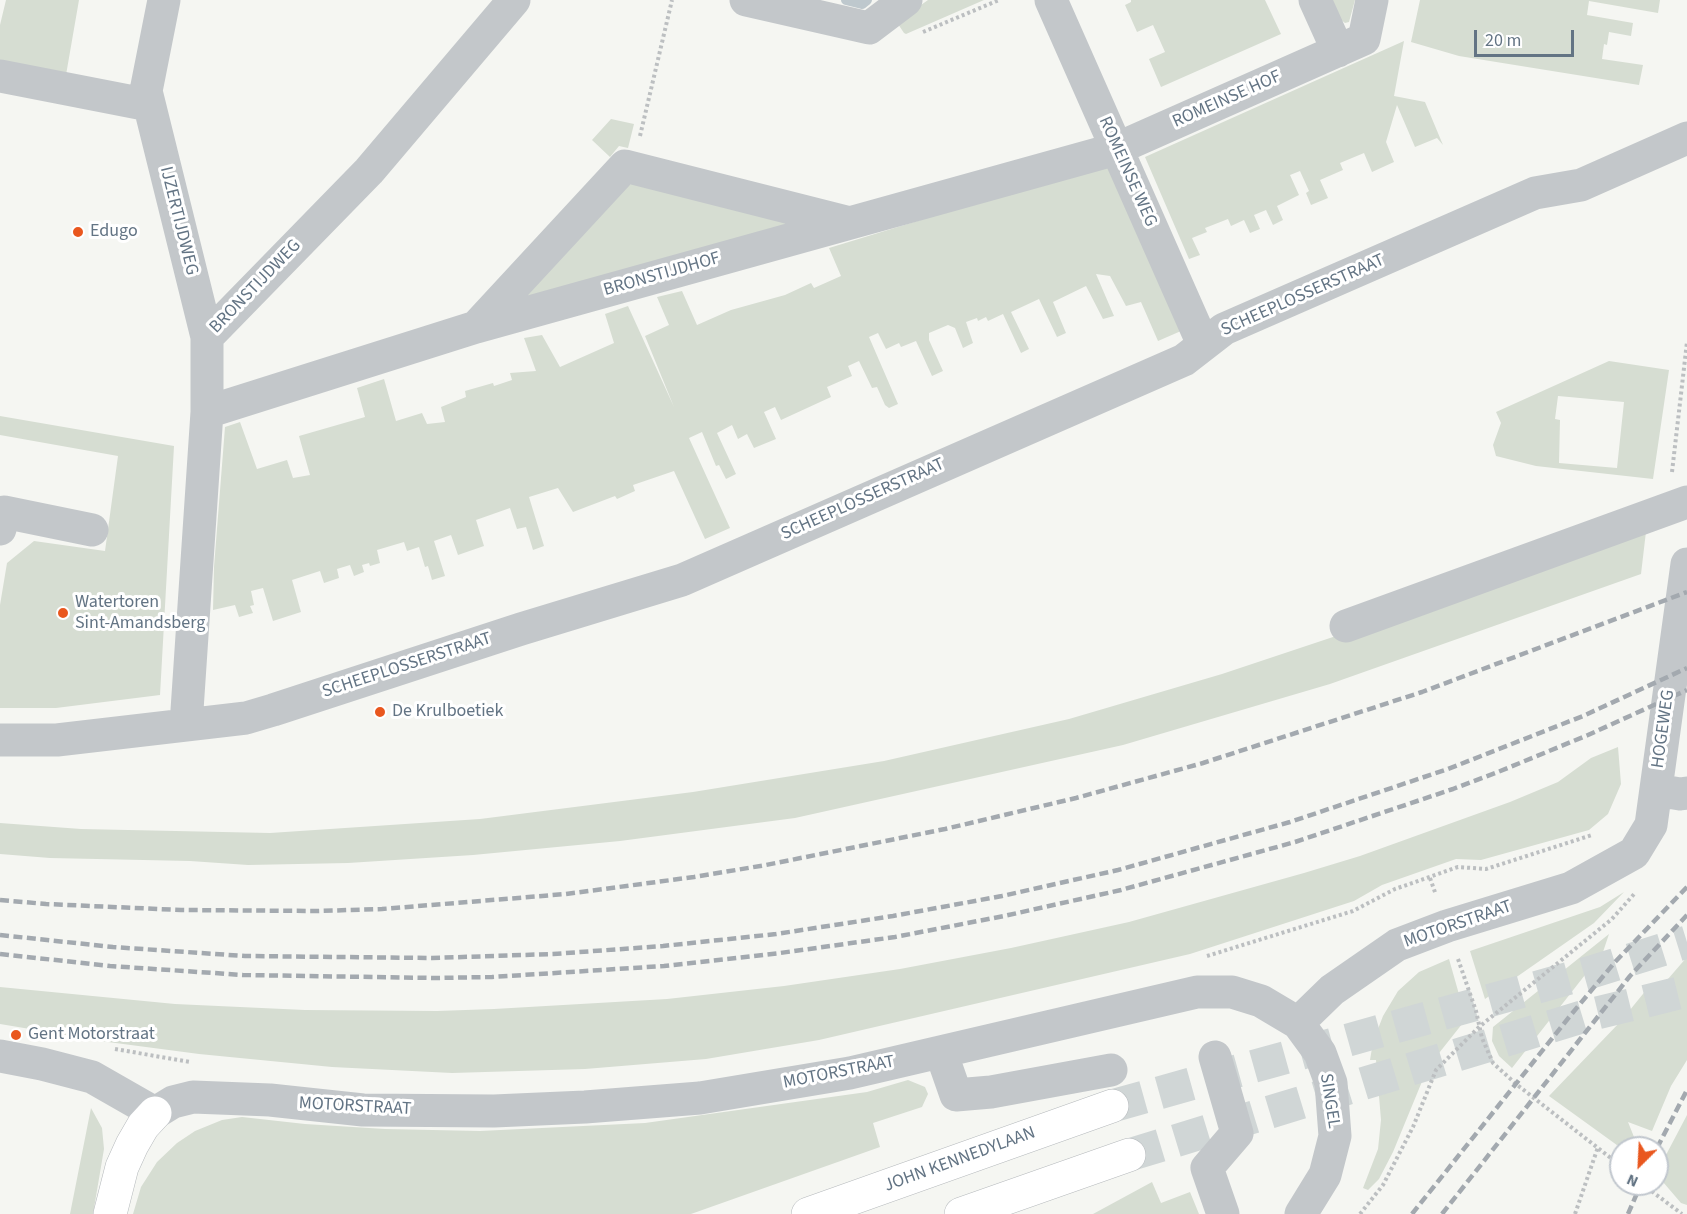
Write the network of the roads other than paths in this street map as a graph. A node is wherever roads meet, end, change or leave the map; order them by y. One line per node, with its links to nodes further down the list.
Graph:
1 (164, 0): 10 (street, IJZERTIJDWEG)
2 (514, 0): 15 (street, BRONSTIJDWEG)
3 (746, 0): 4 (street)
4 (906, 0)
5 (1051, 0): 12 (street, ROMEINSE WEG)
6 (1315, 0): 8 (street)
7 (1372, 0): 8 (street, ROMEINSE HOF)
8 (1338, 51): 12 (street, ROMEINSE HOF)
9 (0, 76): 10 (street)
10 (149, 105): 15 (street, IJZERTIJDWEG)
11 (1687, 138): 16 (street, SCHEEPLOSSERSTRAAT)
12 (1116, 149): 13 (street, BRONSTIJDHOF); 16 (street, ROMEINSE WEG)
13 (848, 222): 14 (street, BRONSTIJDHOF); 14 (street, BRONSTIJDHOF)
14 (476, 327): 17 (street, BRONSTIJDHOF)
15 (207, 337): 17 (street, BRONSTIJDWEG)
16 (1203, 344): 23 (street, SCHEEPLOSSERSTRAAT)
17 (207, 412): 23 (street, BRONSTIJDWEG)
18 (1681, 505): 22 (street)
19 (0, 529): 20 (street)
20 (92, 530)
21 (1687, 564): 25 (street, HOGEWEG)
22 (1346, 626)
23 (186, 725): 24 (street, SCHEEPLOSSERSTRAAT)
24 (0, 740)
25 (1671, 791): 26 (street, HOGEWEG)
26 (1634, 853): 27 (street, MOTORSTRAAT)
27 (1298, 1023): 28 (street, MOTORSTRAAT); 39 (street, SINGEL)
28 (941, 1052): 31 (street); 33 (street, MOTORSTRAAT)
29 (0, 1056): 33 (street)
30 (1215, 1057): 38 (street)
31 (1111, 1070)
32 (1112, 1106): 36 (highway, JOHN KENNEDYLAAN)
33 (155, 1113): 35 (highway)
34 (1129, 1155): 37 (highway)
35 (113, 1210)
36 (808, 1214)
37 (961, 1214)
38 (1222, 1214)
39 (1301, 1214)

